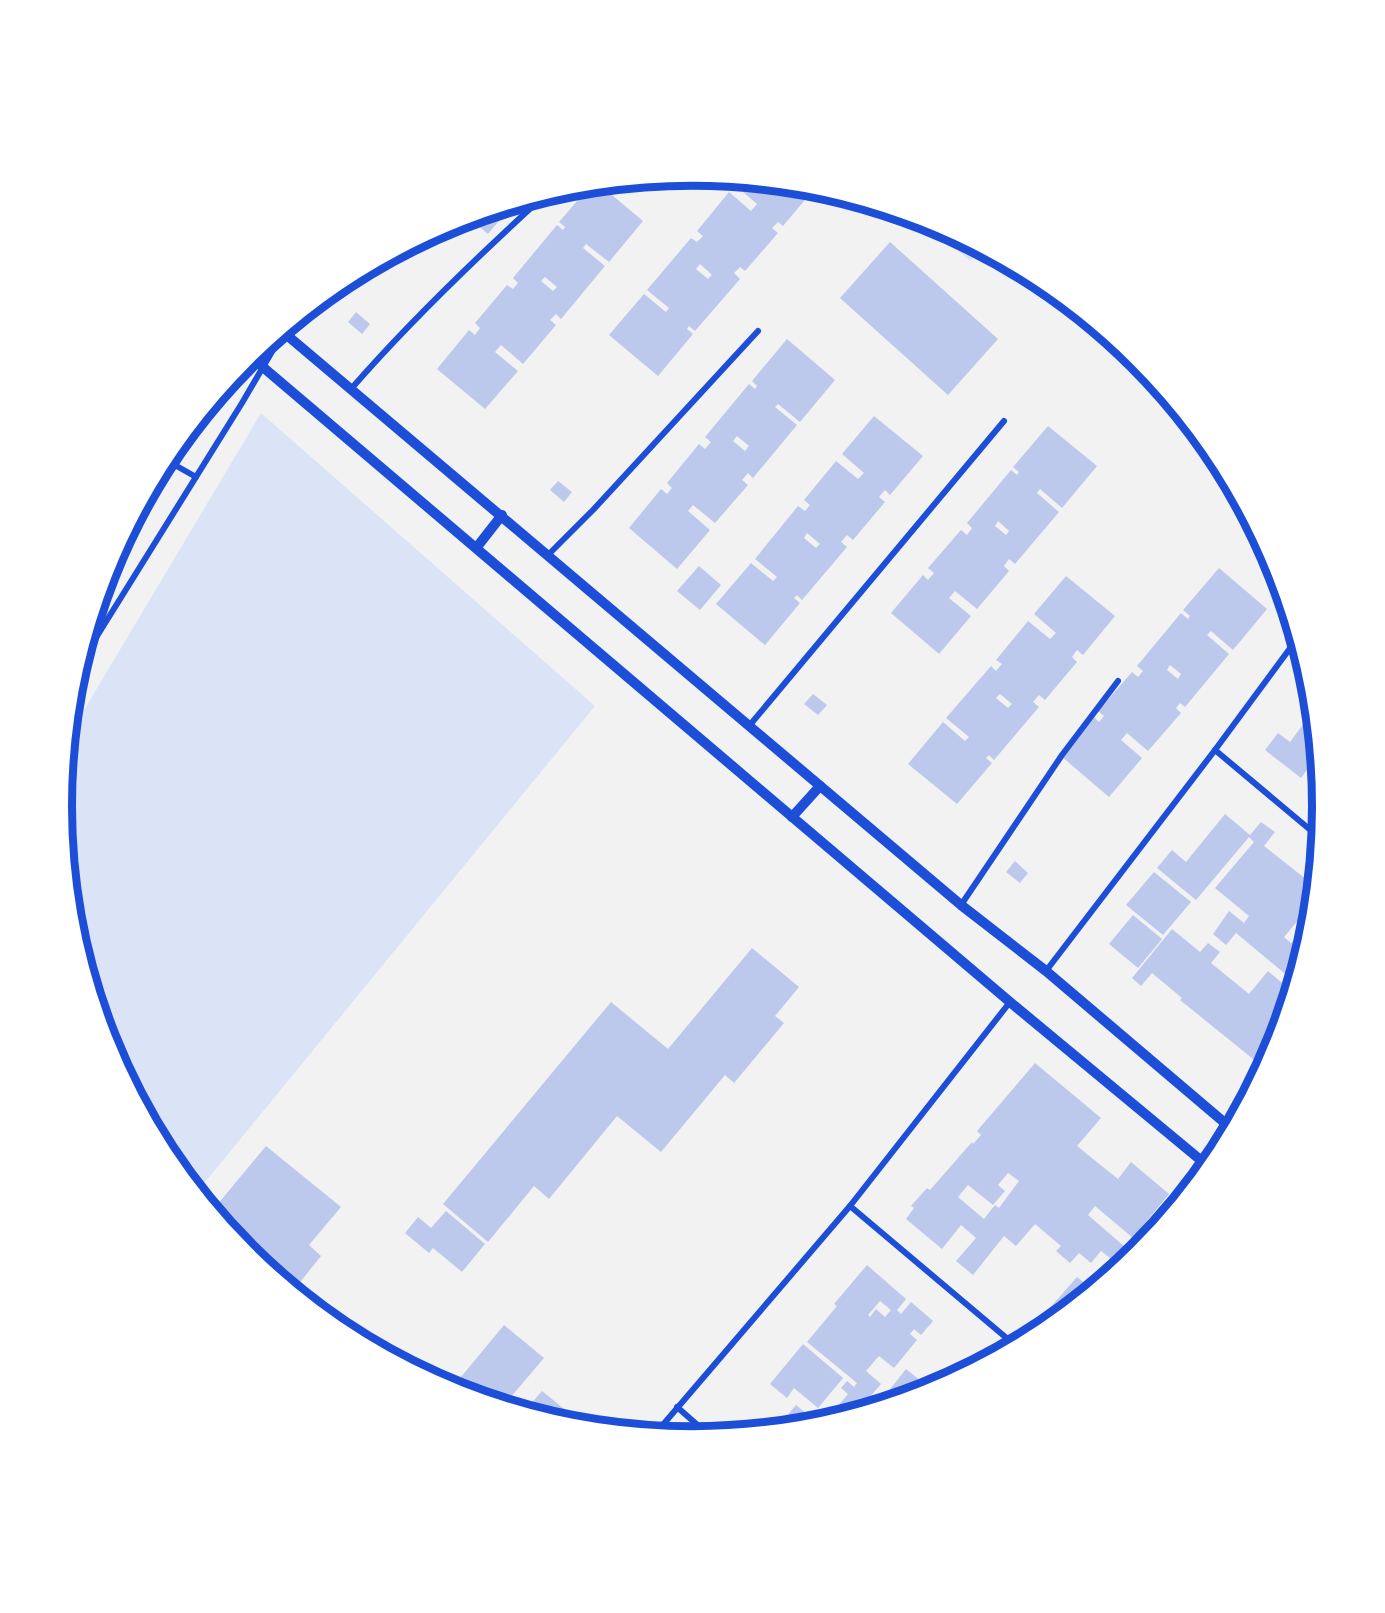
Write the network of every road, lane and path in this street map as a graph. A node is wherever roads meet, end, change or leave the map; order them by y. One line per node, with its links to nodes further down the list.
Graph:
1 (532, 207): 7 (street)
2 (758, 331): 13 (street)
3 (289, 335): 7 (street)
4 (271, 352): 6 (street)
5 (259, 363): 6 (street)
6 (262, 366): 10 (street); 12 (street)
7 (351, 390): 11 (street)
8 (1004, 421): 17 (street)
9 (175, 465): 10 (street)
10 (196, 477): 14 (street)
11 (502, 515): 12 (street); 13 (street)
12 (477, 547): 20 (street)
13 (549, 554): 17 (street)
14 (95, 639)
15 (1291, 647): 18 (street)
16 (1118, 681): 22 (street)
17 (749, 726): 19 (street)
18 (1215, 750): 21 (street); 23 (street)
19 (820, 786): 20 (street); 22 (street)
20 (792, 817): 24 (street)
21 (1312, 832)
22 (961, 905): 23 (street)
23 (1046, 971): 25 (street)
24 (1010, 1002): 26 (street); 27 (street)
25 (1226, 1124)
26 (1201, 1161)
27 (850, 1206): 28 (street); 29 (street)
28 (1009, 1340)
29 (676, 1407): 30 (street); 31 (street)
30 (661, 1426)
31 (699, 1427)

